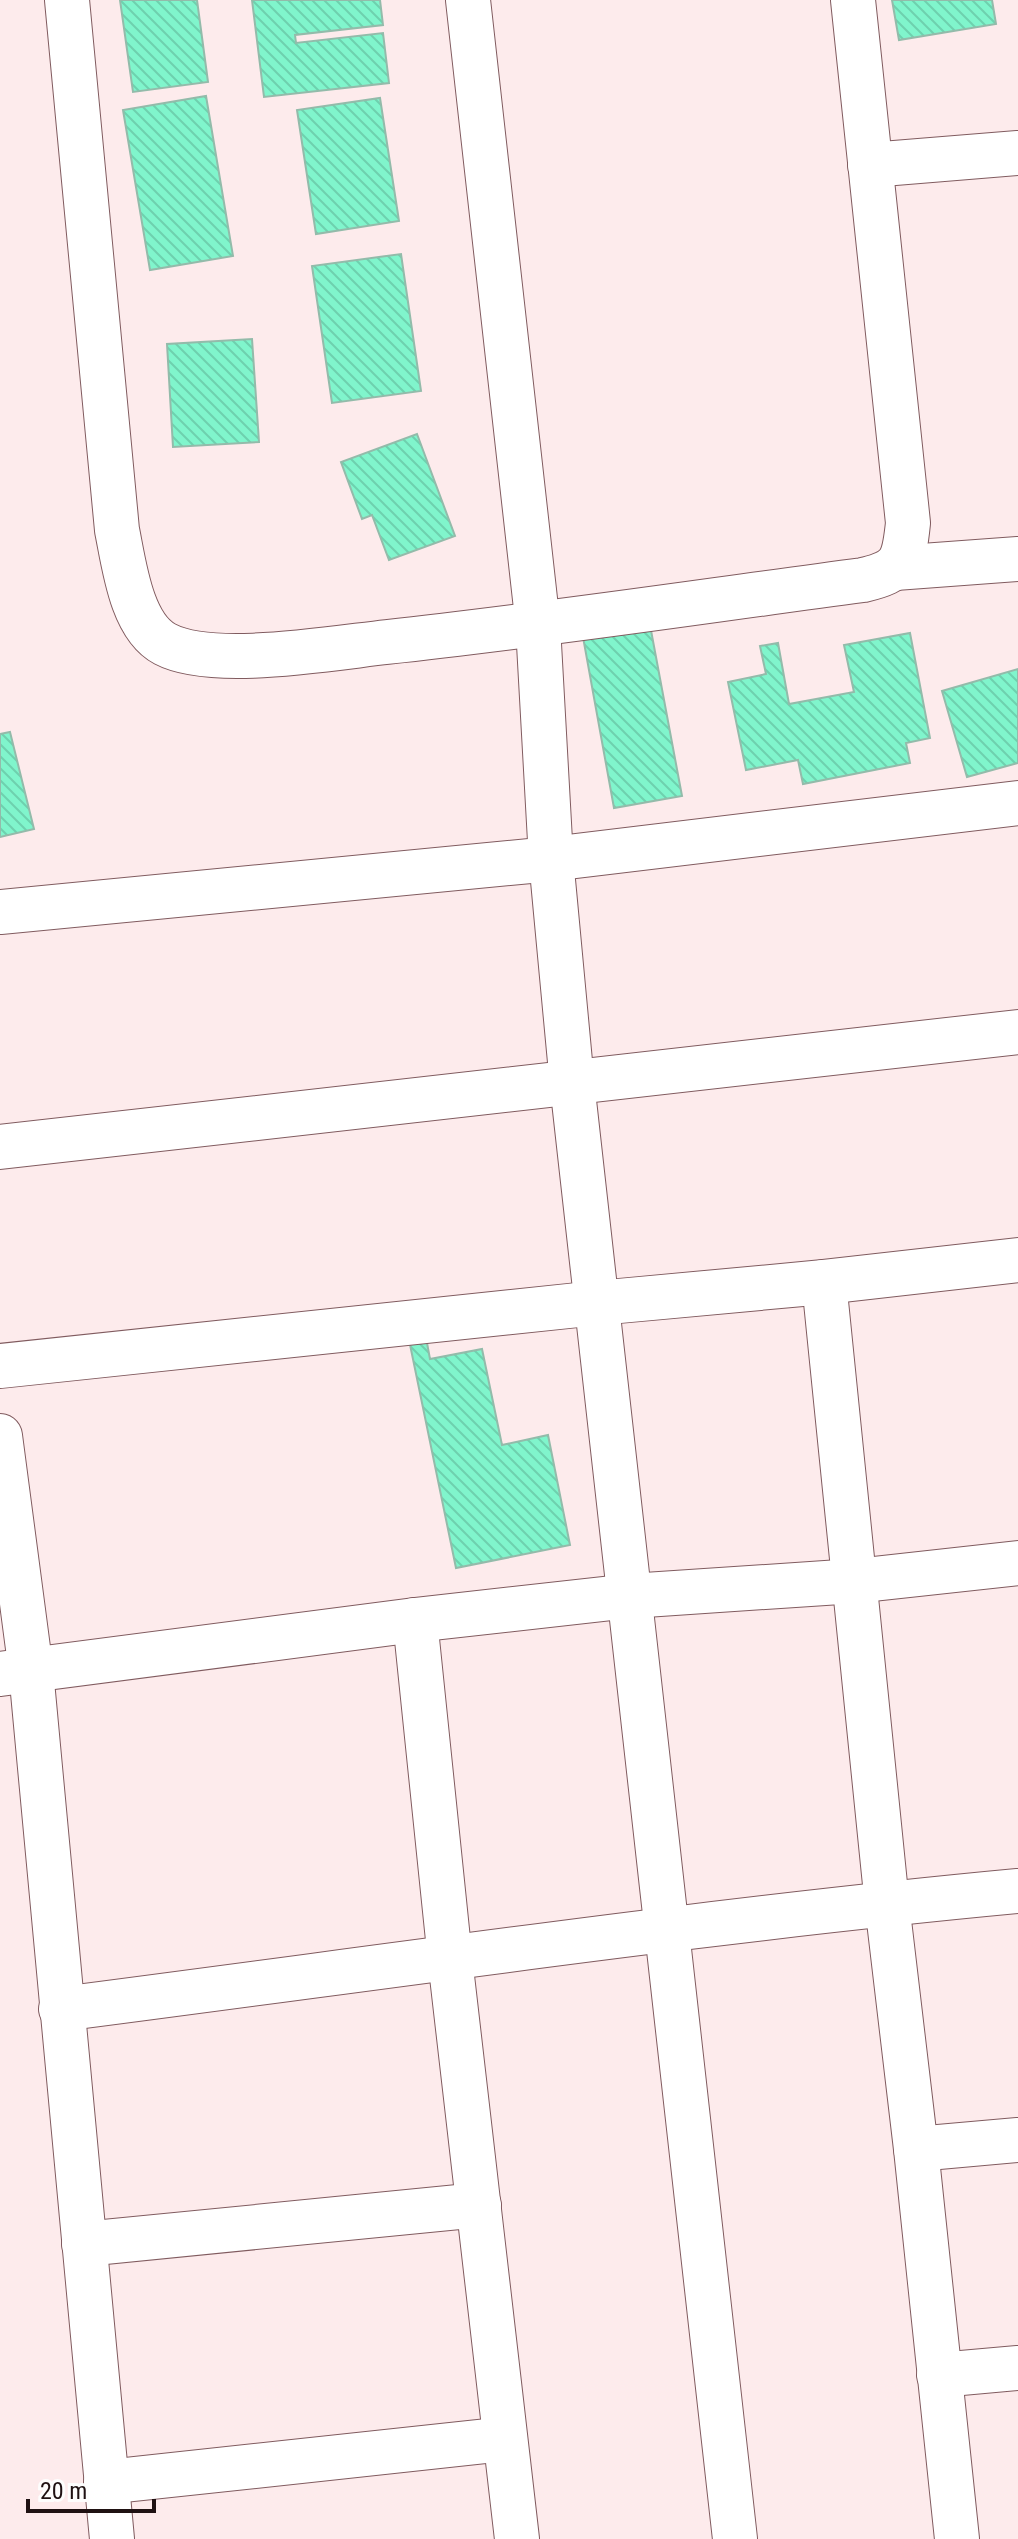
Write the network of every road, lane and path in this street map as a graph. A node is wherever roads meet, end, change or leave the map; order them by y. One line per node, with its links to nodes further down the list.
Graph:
1 (67, 0): 8 (street)
2 (468, 0): 8 (street)
3 (853, 0): 5 (street)
4 (1018, 153): 5 (street)
5 (870, 165): 7 (street)
6 (1018, 559): 7 (street)
7 (895, 568): 8 (street)
8 (538, 626): 10 (street)
9 (1018, 803): 10 (street)
10 (551, 859): 11 (street); 13 (street)
11 (0, 912)
12 (1018, 1032): 13 (street)
13 (572, 1083): 14 (street); 17 (street)
14 (0, 1147)
15 (1018, 1260): 16 (street)
16 (824, 1282): 17 (street); 21 (street)
17 (597, 1303): 18 (street); 22 (street)
18 (0, 1366)
19 (0, 1436): 24 (street)
20 (1018, 1563): 21 (street)
21 (855, 1581): 22 (street); 26 (street)
22 (630, 1596): 23 (street); 27 (street)
23 (415, 1620): 24 (street); 28 (street)
24 (16, 1673): 29 (street)
25 (1018, 1891): 26 (street)
26 (887, 1904): 27 (street); 31 (street)
27 (668, 1930): 28 (street); 40 (street)
28 (450, 1959): 29 (street); 32 (street)
29 (61, 2009): 33 (street)
30 (1018, 2140): 31 (street)
31 (916, 2149): 35 (street)
32 (479, 2205): 33 (street); 36 (street)
33 (84, 2244): 37 (street)
34 (1018, 2368): 35 (street)
35 (939, 2375): 41 (street)
36 (505, 2439): 37 (street); 39 (street)
37 (106, 2482): 38 (street)
38 (112, 2539)
39 (517, 2539)
40 (735, 2539)
41 (957, 2539)

